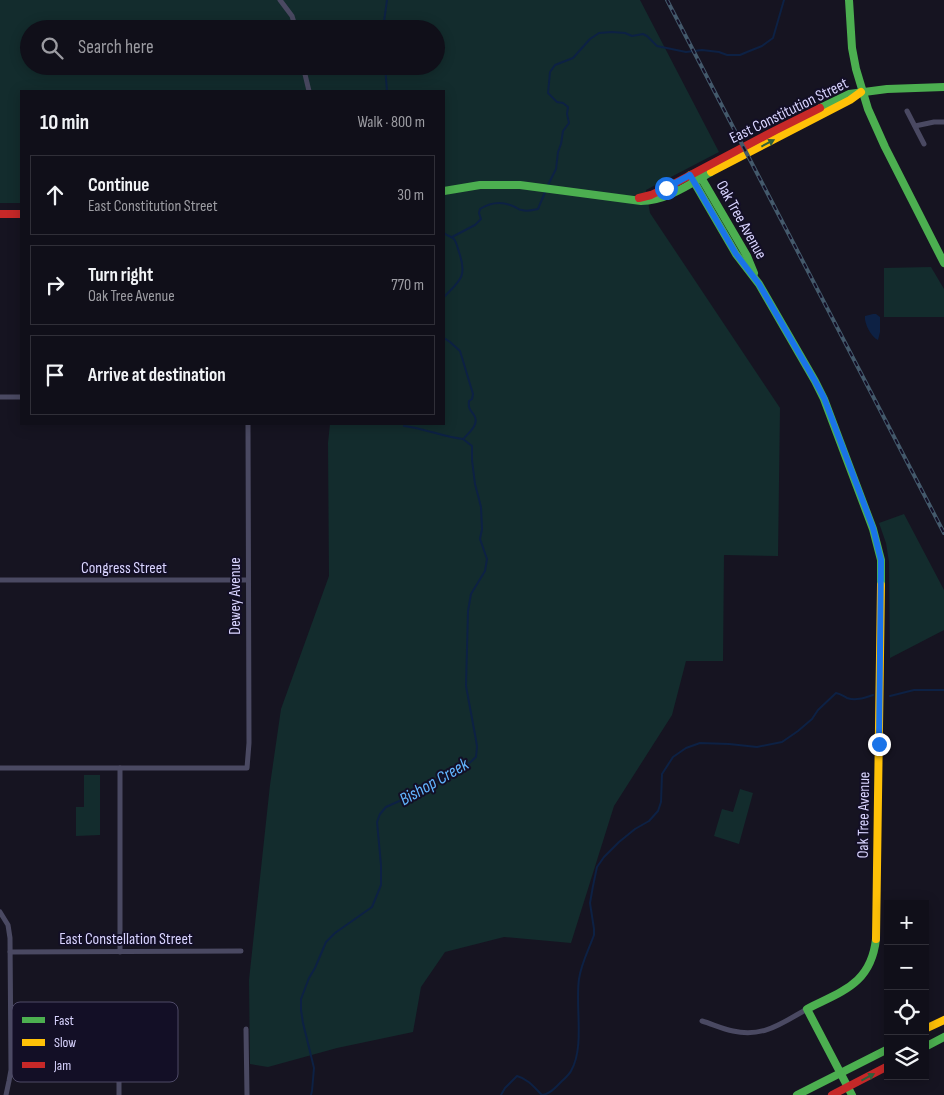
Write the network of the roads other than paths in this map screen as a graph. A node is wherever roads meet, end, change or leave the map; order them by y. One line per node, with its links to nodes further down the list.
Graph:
1 (280, 0): 3 (street)
2 (850, 0): 7 (main road)
3 (293, 20)
4 (305, 75): 6 (street)
5 (944, 86): 7 (main road, East Constitution Street)
6 (309, 90)
7 (861, 92): 12 (main road, East Constitution Street); 18 (main road)
8 (907, 111): 10 (street)
9 (944, 122): 10 (street)
10 (915, 126): 11 (street)
11 (924, 144)
12 (700, 174): 13 (main road, East Constitution Street); 17 (main road, Oak Tree Avenue)
13 (692, 179): 14 (main road, East Constitution Street); 17 (main road, Oak Tree Avenue)
14 (445, 191)
15 (0, 214): 16 (main road)
16 (20, 214)
17 (728, 232): 30 (main road, Oak Tree Avenue)
18 (944, 263)
19 (0, 397): 20 (street)
20 (20, 397)
21 (248, 425): 23 (street, Dewey Avenue)
22 (0, 580): 23 (street, Congress Street)
23 (247, 580): 25 (street, Dewey Avenue)
24 (0, 768): 25 (street)
25 (120, 768): 28 (street)
26 (0, 912): 27 (street)
27 (10, 952): 28 (street, East Constellation Street); 42 (street)
28 (120, 952): 29 (street, East Constellation Street)
29 (241, 952)
30 (807, 1009): 32 (street); 39 (main road)
31 (944, 1020): 33 (main road)
32 (702, 1021)
33 (929, 1027)
34 (246, 1029): 44 (street)
35 (944, 1037): 36 (main road)
36 (929, 1045)
37 (884, 1051): 39 (main road)
38 (884, 1068): 41 (main road, one-way to 38)
39 (841, 1073): 41 (main road); 45 (main road)
40 (119, 1082): 43 (street)
41 (848, 1087): 46 (main road); 47 (main road)
42 (6, 1095)
43 (119, 1095)
44 (247, 1095)
45 (797, 1095)
46 (832, 1095)
47 (852, 1095)

